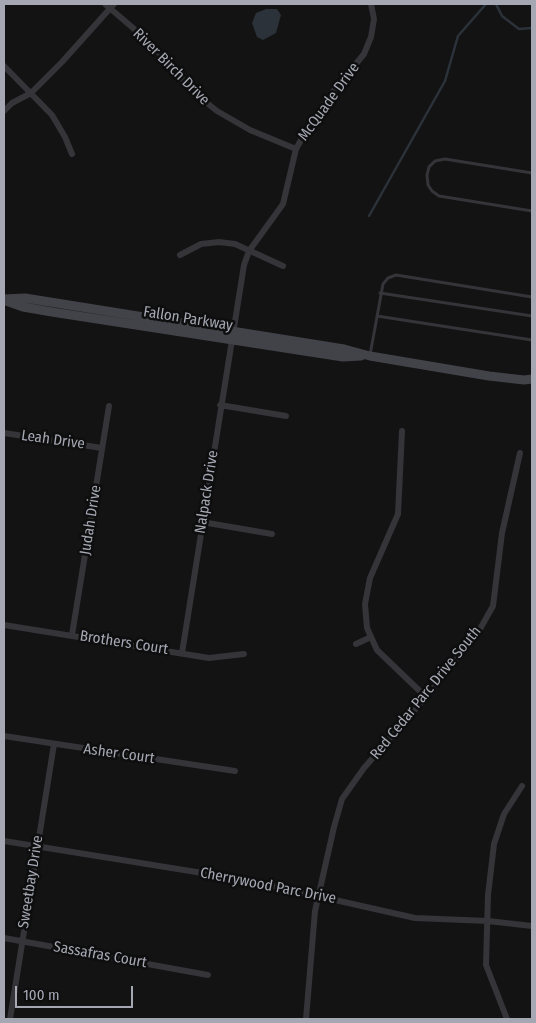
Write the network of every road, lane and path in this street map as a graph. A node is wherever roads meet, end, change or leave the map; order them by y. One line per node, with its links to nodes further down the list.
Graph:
1 (371, 4): 6 (street, McQuade Drive)
2 (110, 5): 4 (street); 6 (street, River Birch Drive)
3 (4, 66): 4 (street)
4 (31, 93): 5 (street); 7 (street)
5 (4, 111)
6 (296, 149): 10 (street, McQuade Drive)
7 (72, 154)
8 (532, 173): 9 (lane)
9 (532, 211)
10 (250, 251): 11 (street); 12 (street); 18 (street, McQuade Drive)
11 (180, 255)
12 (283, 266)
13 (380, 292): 14 (lane); 16 (lane); 17 (lane)
14 (532, 297)
15 (4, 299): 18 (street, Fallon Parkway)
16 (377, 316): 19 (lane); 20 (lane)
17 (532, 316)
18 (232, 335): 20 (street, Fallon Parkway); 23 (street, Nalpack Drive)
19 (532, 340)
20 (370, 356): 21 (street, Fallon Parkway)
21 (532, 379)
22 (109, 406): 27 (street, Judah Drive)
23 (220, 406): 24 (street); 29 (street, Nalpack Drive)
24 (286, 416)
25 (402, 430): 33 (street)
26 (4, 433): 27 (street, Leah Drive)
27 (102, 448): 32 (street, Judah Drive)
28 (520, 453): 37 (street, Red Cedar Parc Drive South)
29 (202, 522): 30 (street); 35 (street, Nalpack Drive)
30 (272, 534)
31 (4, 625): 32 (street, Brothers Court)
32 (72, 635): 35 (street, Brothers Court)
33 (371, 637): 34 (street); 37 (street)
34 (356, 644)
35 (182, 653): 36 (street, Brothers Court)
36 (244, 654)
37 (426, 697): 44 (street, Red Cedar Parc Drive South)
38 (4, 736): 39 (street, Asher Court)
39 (54, 744): 40 (street, Asher Court); 43 (street, Sweetbay Drive)
40 (235, 770)
41 (522, 786): 45 (street)
42 (4, 841): 43 (street, Cherrywood Parc Drive)
43 (38, 846): 44 (street, Cherrywood Parc Drive); 48 (street, Sweetbay Drive)
44 (319, 896): 45 (street, Cherrywood Parc Drive); 51 (street, Red Cedar Parc Drive South)
45 (488, 921): 46 (street, Cherrywood Parc Drive); 52 (street)
46 (532, 926)
47 (4, 938): 48 (street, Sassafras Court)
48 (22, 941): 49 (street, Sassafras Court); 50 (street, Sweetbay Drive)
49 (208, 974)
50 (10, 1019)
51 (306, 1019)
52 (507, 1019)

